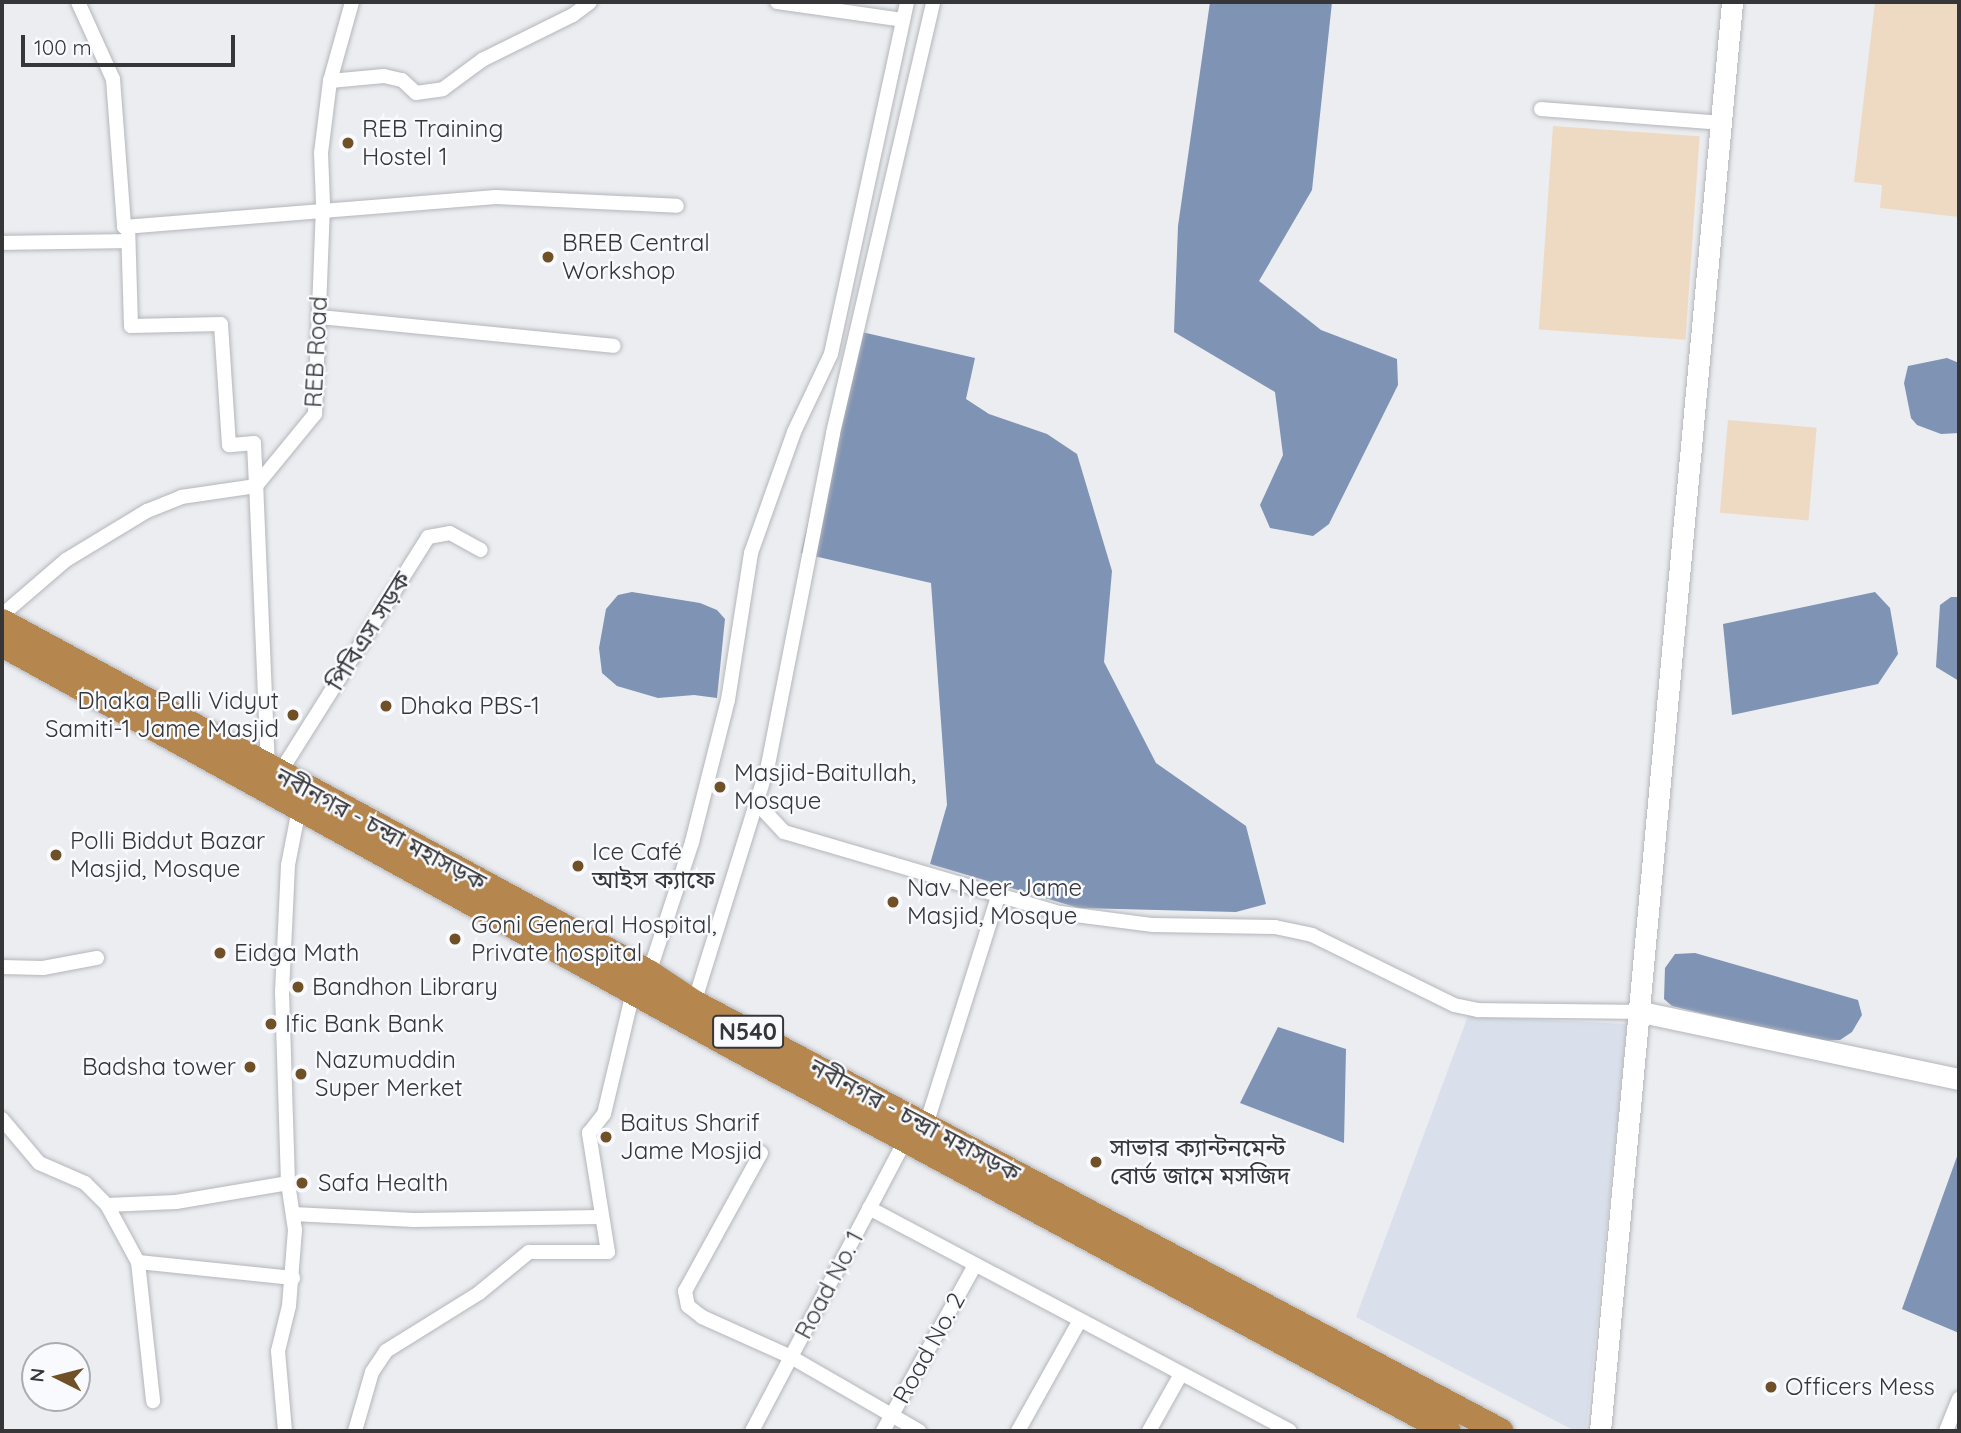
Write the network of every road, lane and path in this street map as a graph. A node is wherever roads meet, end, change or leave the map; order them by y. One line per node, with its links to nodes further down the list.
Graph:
1 (78, 2): 14 (street)
2 (352, 2): 9 (street, REB Road)
3 (590, 2): 9 (street)
4 (777, 2): 8 (street)
5 (907, 2): 8 (street)
6 (933, 2): 24 (street)
7 (1732, 2): 11 (street)
8 (903, 20): 29 (street)
9 (330, 81): 13 (street, REB Road)
10 (1541, 109): 11 (street)
11 (1723, 123): 31 (street)
12 (677, 206): 13 (street)
13 (323, 213): 14 (street); 16 (street, REB Road)
14 (128, 234): 15 (street); 18 (street)
15 (2, 243)
16 (319, 317): 17 (street); 18 (street, REB Road)
17 (614, 346)
18 (256, 486): 20 (street); 23 (street)
19 (481, 550): 23 (street, পিবিএস সড়ক)
20 (2, 615)
21 (2, 622): 23 (highway, নবীনগর - চন্দ্রা মহাসড়ক / N540)
22 (2, 644): 25 (highway, নবীনগর - চন্দ্রা মহাসড়ক / N540)
23 (274, 771): 29 (highway, নবীনগর - চন্দ্রা মহাসড়ক / N540)
24 (756, 802): 26 (street); 30 (street)
25 (299, 809): 29 (highway, নবীনগর - চন্দ্রা মহাসড়ক / N540); 36 (street)
26 (999, 892): 31 (street); 34 (street, Road No. 1)
27 (97, 958): 28 (street)
28 (2, 967)
29 (641, 983): 30 (highway, নবীনগর - চন্দ্রা মহাসড়ক / N540); 34 (highway, নবীনগর - চন্দ্রা মহাসড়ক / N540); 40 (street)
30 (694, 1003): 34 (highway, নবীনগর - চন্দ্রা মহাসড়ক / N540)
31 (1641, 1012): 32 (street); 60 (street)
32 (1959, 1079)
33 (2, 1119): 37 (street)
34 (916, 1132): 38 (street, Road No. 1); 58 (highway, নবীনগর - চন্দ্রা মহাসড়ক / N540); 59 (highway, নবীনগর - চন্দ্রা মহাসড়ক / N540)
35 (761, 1153): 45 (street)
36 (288, 1183): 37 (street); 39 (street)
37 (107, 1205): 41 (street)
38 (869, 1209): 42 (street); 45 (street, Road No. 1)
39 (293, 1214): 40 (street); 43 (street)
40 (600, 1217): 52 (street)
41 (138, 1262): 43 (street); 48 (street)
42 (975, 1265): 44 (street); 49 (street, Road No. 2)
43 (293, 1278): 51 (street)
44 (1080, 1320): 46 (street); 56 (street)
45 (791, 1357): 49 (street); 53 (street, Road No. 1)
46 (1181, 1374): 50 (street); 57 (street)
47 (1959, 1399): 61 (street)
48 (153, 1401)
49 (892, 1415): 54 (street, Road No. 2); 55 (street)
50 (1280, 1429)
51 (285, 1431)
52 (355, 1431)
53 (752, 1431)
54 (883, 1431)
55 (919, 1431)
56 (1018, 1431)
57 (1149, 1431)
58 (1448, 1431)
59 (1500, 1431)
60 (1600, 1431)
61 (1946, 1431)

